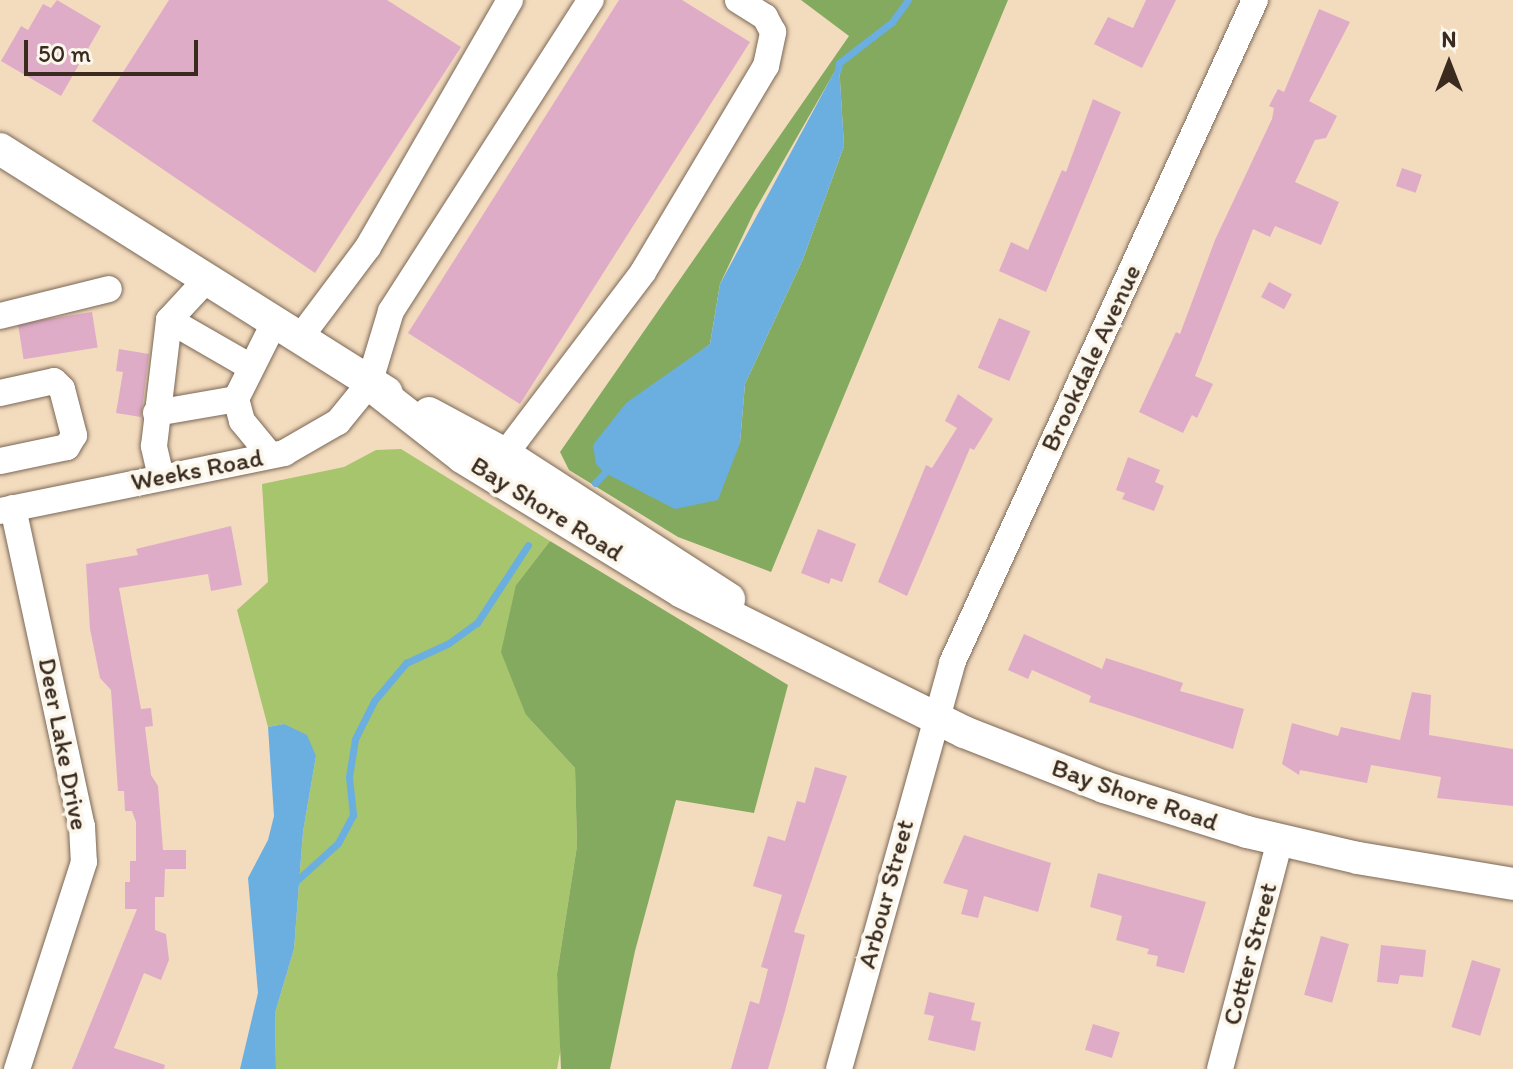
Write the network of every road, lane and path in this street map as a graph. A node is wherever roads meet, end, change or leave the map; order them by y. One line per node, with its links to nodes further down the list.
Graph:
1 (510, 0): 10 (street)
2 (591, 0): 12 (street)
3 (738, 0): 16 (street)
4 (1255, 0): 22 (street, Brookdale Avenue)
5 (0, 149): 6 (main road, Bay Shore Road)
6 (206, 280): 9 (street); 10 (main road, Bay Shore Road)
7 (109, 289): 8 (street)
8 (0, 316)
9 (169, 320): 11 (street); 15 (street)
10 (287, 331): 11 (street); 12 (main road, Bay Shore Road)
11 (249, 366): 14 (street)
12 (369, 384): 16 (main road, Bay Shore Road); 17 (street, Weeks Road); 21 (main road, Bay Shore Road)
13 (0, 393): 18 (street)
14 (236, 399): 15 (street); 17 (street)
15 (156, 413): 19 (street)
16 (505, 454): 21 (main road, Bay Shore Road)
17 (270, 455): 19 (street, Weeks Road)
18 (0, 461)
19 (161, 477): 20 (street, Weeks Road)
20 (7, 509): 25 (street, Deer Lake Drive)
21 (779, 638): 22 (main road, Bay Shore Road)
22 (935, 719): 23 (main road, Bay Shore Road); 26 (street, Arbour Street)
23 (1280, 840): 24 (main road, Bay Shore Road); 27 (street, Cotter Street)
24 (1513, 884)
25 (17, 1069)
26 (839, 1069)
27 (1220, 1069)

